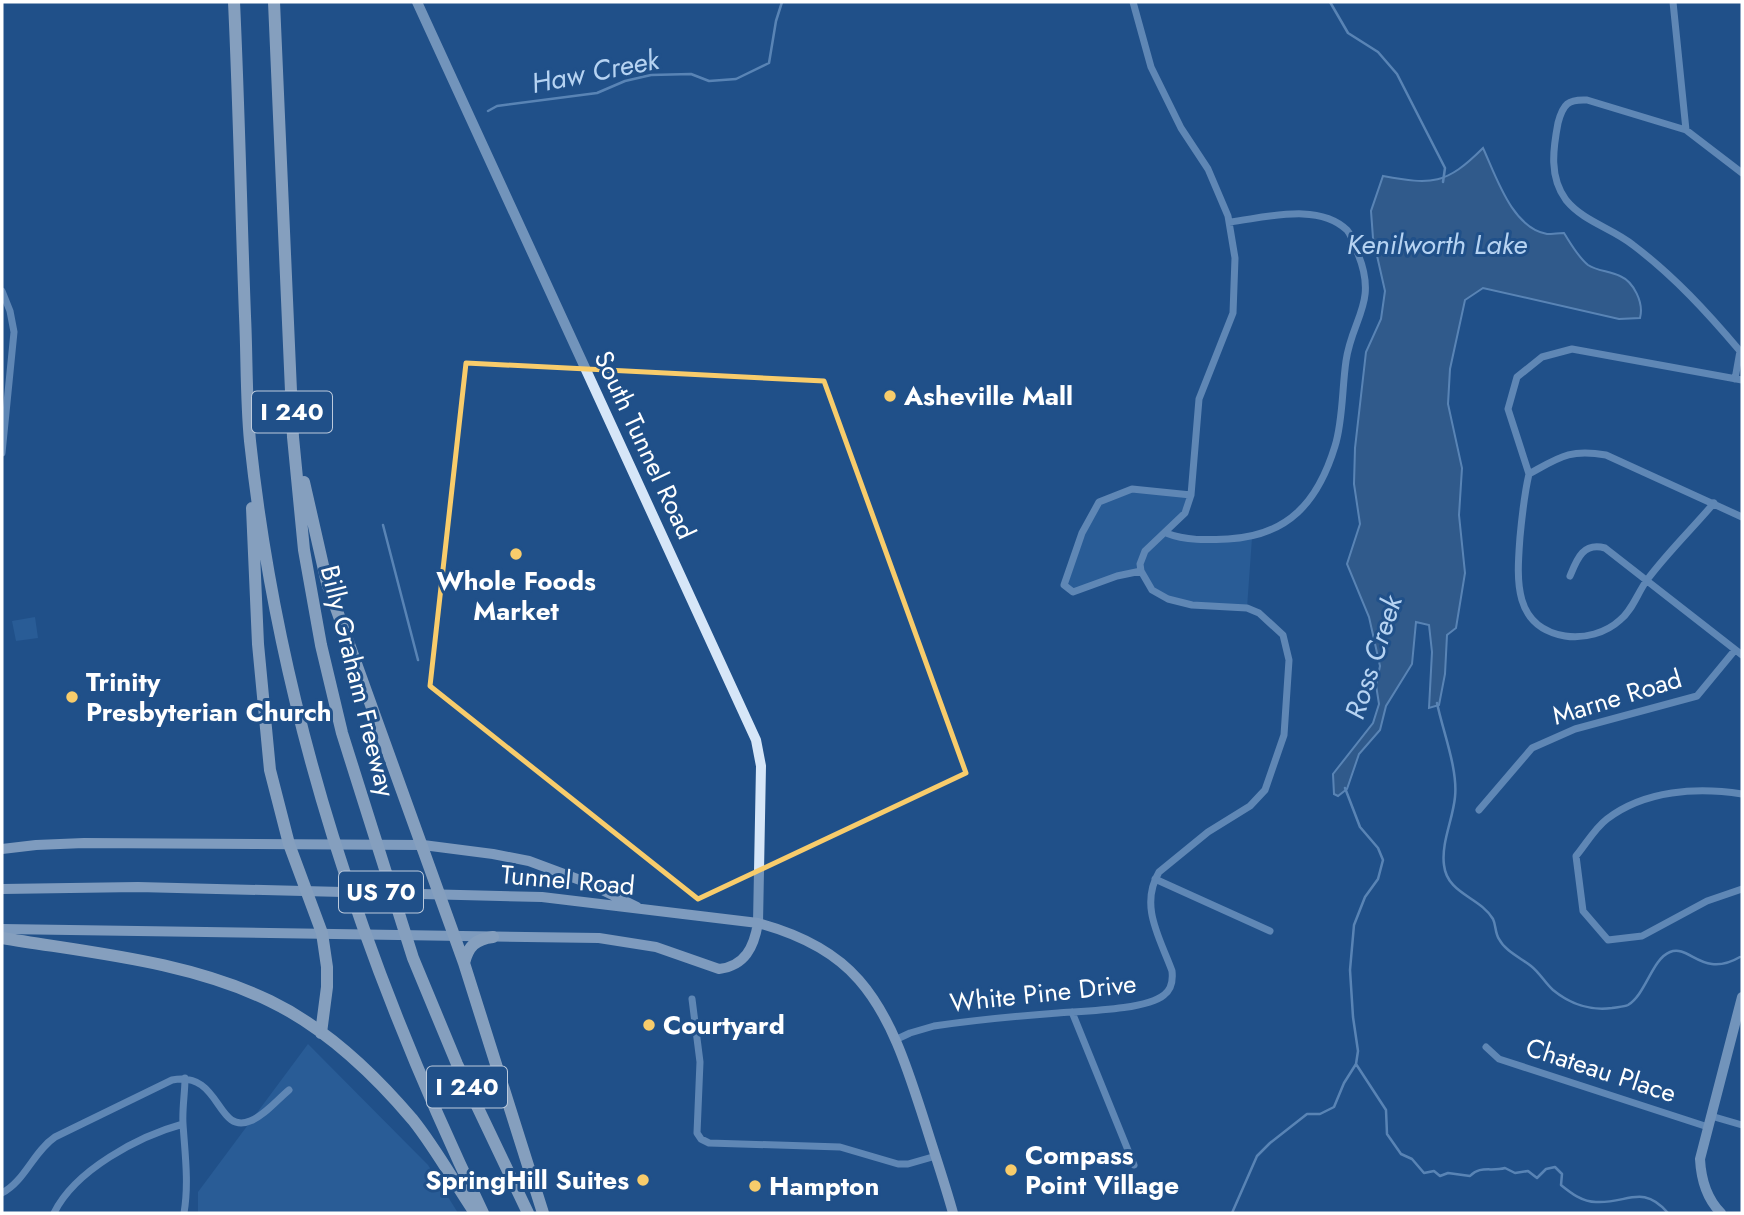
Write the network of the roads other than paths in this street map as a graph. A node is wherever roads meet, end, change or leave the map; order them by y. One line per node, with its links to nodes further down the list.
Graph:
1 (274, 2): 11 (highway, Billy Graham Freeway / I 240)
2 (417, 2): 32 (main road, South Tunnel Road)
3 (1133, 2): 8 (street)
4 (1673, 2): 6 (street)
5 (234, 3): 12 (highway, I 240)
6 (1686, 130): 7 (street); 10 (street)
7 (1742, 173)
8 (1229, 222): 15 (street); 18 (street)
9 (2, 291): 13 (street)
10 (1738, 380): 14 (street)
11 (293, 437): 26 (highway); 59 (highway, Billy Graham Freeway / I 240)
12 (250, 440): 25 (highway); 58 (highway, I 240)
13 (2, 453)
14 (1529, 474): 16 (street); 21 (street)
15 (1191, 495): 18 (street); 19 (street)
16 (1714, 503): 17 (street); 21 (street)
17 (1742, 517)
18 (1166, 533): 19 (street)
19 (1141, 571): 28 (street)
20 (1570, 576): 21 (street)
21 (1647, 580): 22 (street)
22 (1739, 653): 24 (street, Marne Road)
23 (1742, 794): 30 (street)
24 (1479, 810)
25 (289, 844): 26 (main road); 27 (main road); 35 (highway)
26 (423, 845): 31 (main road); 36 (highway)
27 (2, 849)
28 (1156, 879): 34 (street); 42 (street, White Pine Drive)
29 (2, 889): 31 (main road, Tunnel Road / US 70)
30 (1742, 890)
31 (643, 910): 32 (main road, Tunnel Road / US 70)
32 (758, 923): 37 (main road); 44 (main road, Tunnel Road / US 70)
33 (2, 929): 35 (main road)
34 (1270, 931)
35 (322, 933): 36 (main road); 43 (highway)
36 (452, 934): 37 (main road); 39 (highway)
37 (493, 937): 39 (highway)
38 (2, 938): 43 (highway)
39 (464, 963): 60 (highway)
40 (1742, 997): 48 (main road)
41 (692, 999): 52 (street)
42 (1072, 1012): 44 (street, White Pine Drive); 53 (street)
43 (321, 1033): 57 (highway)
44 (895, 1040): 52 (main road, Tunnel Road / US 70)
45 (1486, 1047): 51 (street, Chateau Place)
46 (185, 1078): 47 (street); 49 (street); 54 (street)
47 (289, 1090)
48 (1711, 1116): 50 (street); 51 (main road)
49 (183, 1124): 55 (street); 56 (street)
50 (1742, 1125)
51 (1708, 1128): 62 (main road)
52 (936, 1156): 61 (main road, Tunnel Road / US 70)
53 (1134, 1165)
54 (2, 1194)
55 (54, 1213)
56 (184, 1213)
57 (475, 1213)
58 (483, 1213)
59 (528, 1213)
60 (543, 1213)
61 (953, 1213)
62 (1721, 1213)

